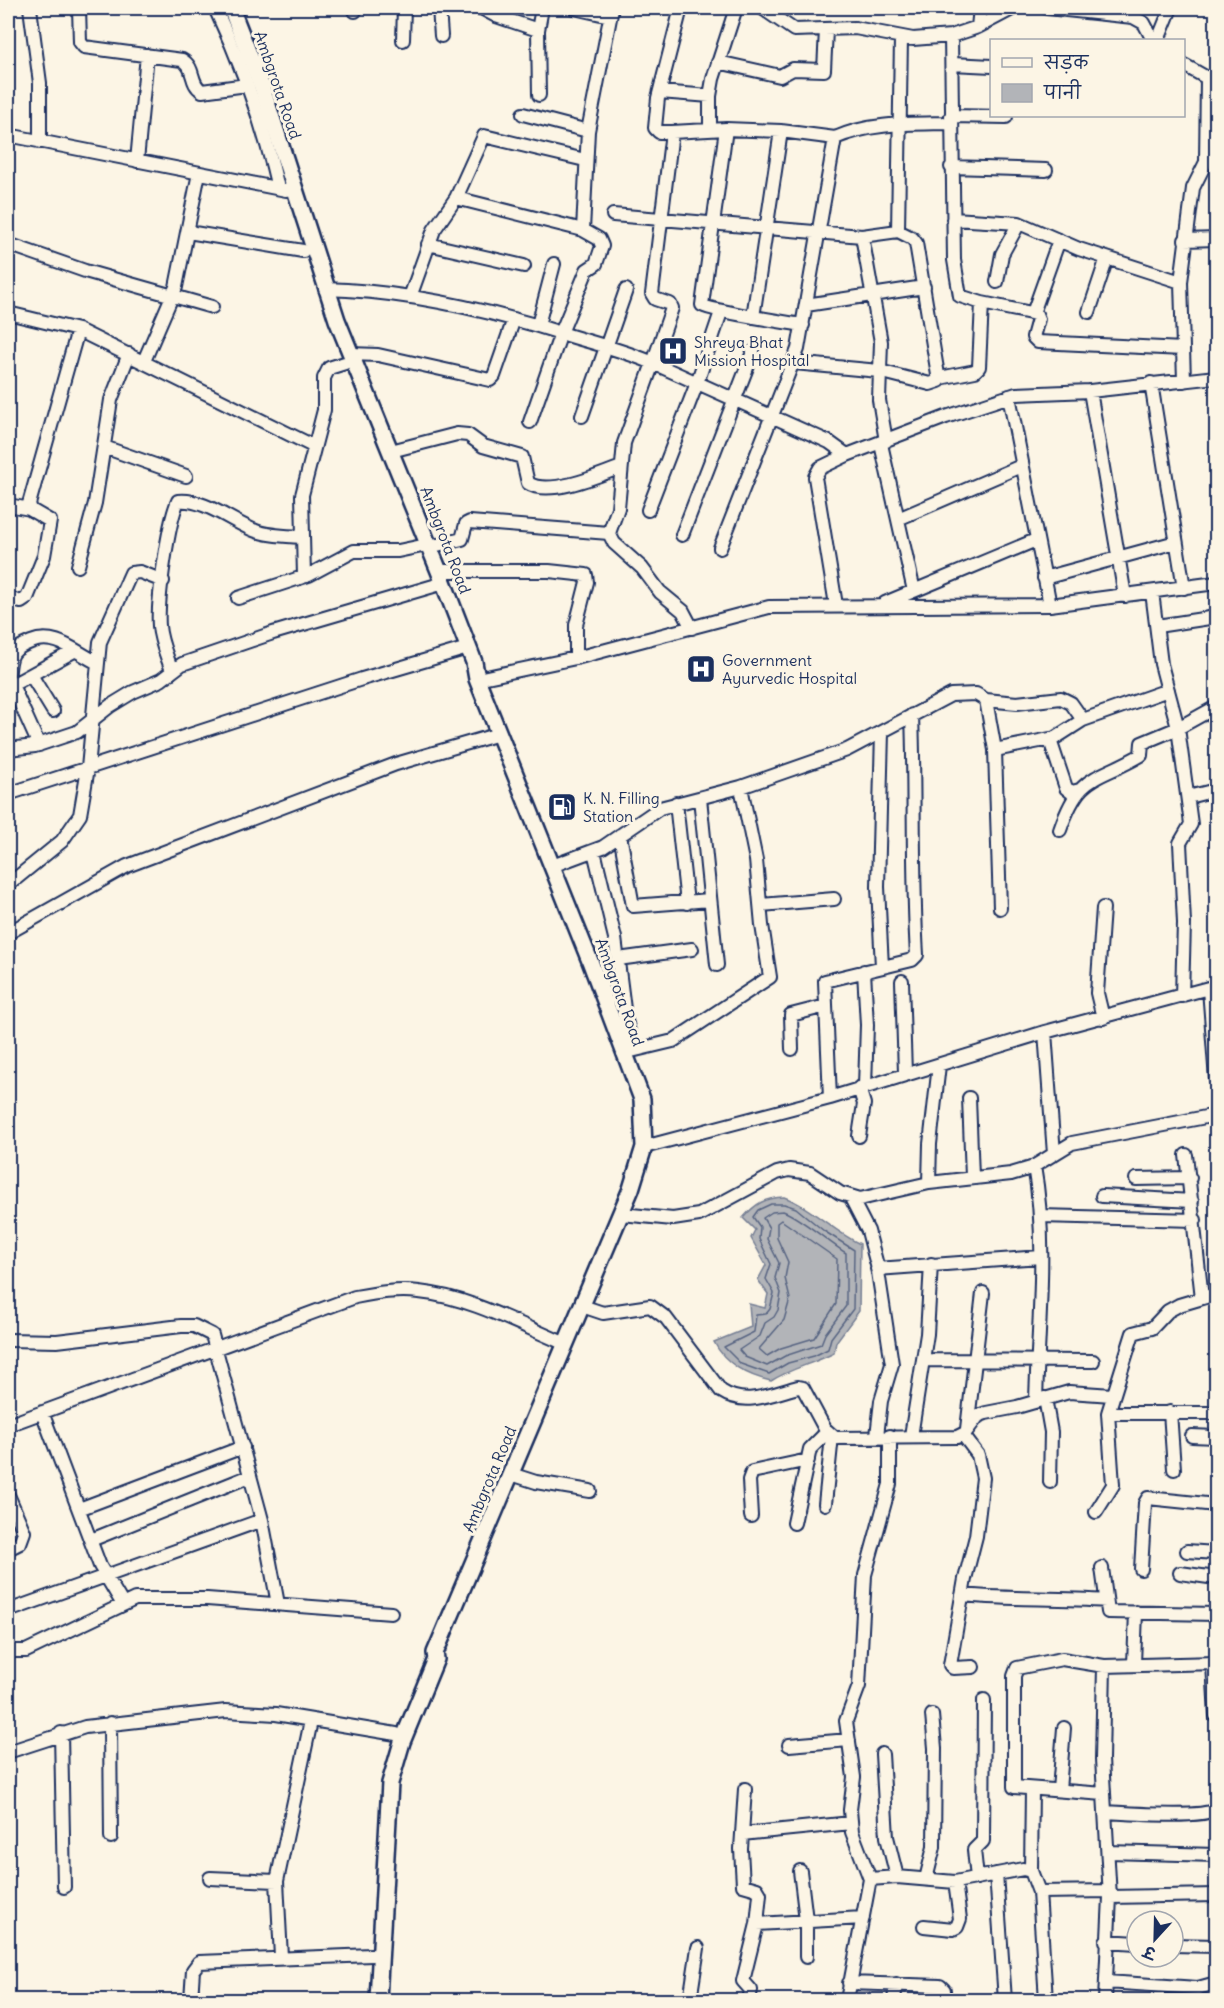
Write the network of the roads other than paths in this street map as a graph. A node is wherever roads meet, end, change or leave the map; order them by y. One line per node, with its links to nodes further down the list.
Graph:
1 (30, 8): 52 (street)
2 (79, 8): 31 (street)
3 (215, 8): 37 (street)
4 (220, 8): 58 (main road)
5 (231, 8): 83 (main road, Ambgrota Road)
6 (404, 8): 30 (street)
7 (439, 8): 25 (street)
8 (466, 8): 9 (street)
9 (482, 8): 23 (street)
10 (542, 8): 23 (street)
11 (574, 8): 20 (street)
12 (681, 8): 38 (street)
13 (736, 8): 32 (street)
14 (762, 8): 24 (street)
15 (980, 8): 22 (street)
16 (1014, 8): 22 (street)
17 (1047, 8): 19 (street)
18 (1171, 8): 29 (street)
19 (1083, 9): 21 (street)
20 (611, 12): 47 (street)
21 (1134, 12): 28 (street)
22 (978, 27): 26 (street)
23 (538, 30): 39 (street)
24 (826, 30): 27 (street); 32 (street)
25 (441, 36)
26 (951, 36): 27 (street); 33 (street)
27 (901, 38): 44 (street)
28 (1155, 39)
29 (1156, 39)
30 (403, 40)
31 (147, 56): 37 (street); 54 (street)
32 (718, 62): 40 (street)
33 (952, 64): 34 (street); 43 (street)
34 (990, 66)
35 (1185, 66): 36 (street)
36 (1212, 81): 72 (street)
37 (247, 85): 58 (street)
38 (660, 92): 40 (street); 49 (street)
39 (539, 95)
40 (710, 96): 45 (street)
41 (523, 114): 47 (street)
42 (1006, 117): 43 (street)
43 (951, 120): 44 (street); 55 (street)
44 (899, 124): 51 (street); 67 (street)
45 (710, 129): 46 (street); 49 (street)
46 (726, 129): 48 (street); 64 (street)
47 (588, 131): 53 (street)
48 (781, 131): 51 (street); 65 (street)
49 (672, 132): 61 (street)
50 (8, 135): 52 (street)
51 (835, 138): 69 (street)
52 (40, 142): 54 (street)
53 (585, 160): 59 (street); 66 (street)
54 (137, 161): 57 (street)
55 (951, 167): 56 (street); 62 (street)
56 (1047, 170)
57 (199, 173): 58 (street); 68 (street)
58 (282, 189): 76 (main road)
59 (456, 198): 66 (street); 75 (street)
60 (613, 215): 61 (street)
61 (662, 218): 64 (street); 107 (street)
62 (953, 219): 63 (street); 88 (street)
63 (1019, 223): 71 (street); 80 (street)
64 (713, 224): 65 (street); 91 (street)
65 (766, 228): 69 (street); 95 (street)
66 (583, 230): 100 (street)
67 (898, 231): 70 (street); 82 (street)
68 (189, 232): 76 (street); 86 (street)
69 (819, 234): 70 (street); 89 (street)
70 (862, 236): 85 (street)
71 (1059, 240): 77 (street); 94 (street)
72 (1185, 240): 73 (street); 81 (street)
73 (1216, 240)
74 (8, 244): 86 (street)
75 (428, 244): 79 (street); 87 (street)
76 (303, 251): 105 (main road)
77 (1107, 258): 81 (street); 92 (street)
78 (554, 264): 97 (street)
79 (524, 266)
80 (997, 282)
81 (1180, 282): 102 (street)
82 (924, 287): 85 (street); 111 (street)
83 (325, 289): 87 (street); 105 (main road, Ambgrota Road)
84 (626, 290): 101 (street)
85 (872, 295): 89 (street); 109 (street)
86 (173, 296): 90 (street); 106 (street)
87 (410, 297): 96 (street)
88 (982, 303): 94 (street); 111 (street)
89 (806, 305): 98 (street)
90 (212, 307)
91 (721, 312): 95 (street); 113 (street)
92 (1089, 312)
93 (8, 313): 99 (street)
94 (1033, 313): 102 (street)
95 (753, 317): 98 (street)
96 (514, 319): 97 (street); 105 (street)
97 (538, 325): 100 (street)
98 (803, 325): 108 (street)
99 (78, 330): 104 (street); 130 (street)
100 (561, 333): 101 (street); 120 (street)
101 (604, 346): 107 (street); 118 (street)
102 (1183, 350): 112 (street)
103 (753, 352): 117 (street)
104 (129, 354): 106 (street); 123 (street)
105 (348, 359): 122 (street); 124 (main road, Ambgrota Road); 138 (main road)
106 (144, 362): 122 (street)
107 (652, 363): 113 (street); 127 (street)
108 (794, 363): 109 (street); 119 (street)
109 (879, 371): 111 (street); 121 (street)
110 (1216, 377): 112 (street)
111 (940, 378)
112 (1184, 381): 114 (street)
113 (697, 383): 117 (street); 131 (street)
114 (1151, 383): 115 (street); 137 (street)
115 (1090, 391): 116 (street); 140 (street)
116 (1009, 396): 121 (street); 126 (street)
117 (735, 400): 119 (street); 134 (street)
118 (582, 416)
119 (771, 416): 125 (street); 139 (street)
120 (530, 422)
121 (884, 443): 125 (street); 132 (street)
122 (313, 446): 135 (street)
123 (104, 447): 128 (street); 141 (street)
124 (391, 452): 127 (street); 138 (main road, Ambgrota Road)
125 (847, 455): 153 (street)
126 (1021, 466): 132 (street); 136 (street)
127 (621, 467): 133 (street)
128 (186, 476)
129 (8, 505): 130 (street)
130 (30, 509): 151 (street)
131 (648, 510)
132 (898, 519): 148 (street)
133 (609, 533): 138 (street); 158 (street)
134 (682, 536)
135 (302, 537): 142 (street); 145 (street)
136 (1036, 540): 144 (street); 148 (street)
137 (1176, 542): 140 (street); 147 (street)
138 (425, 546): 142 (street); 143 (main road, Ambgrota Road)
139 (720, 548)
140 (1117, 558): 144 (street); 150 (street)
141 (78, 566)
142 (304, 576): 152 (street)
143 (438, 578): 159 (main road); 161 (street); 163 (street); 165 (main road, Ambgrota Road)
144 (1044, 578): 155 (street)
145 (163, 581): 162 (street); 163 (street)
146 (1216, 584): 147 (street)
147 (1184, 588): 149 (street)
148 (914, 591): 154 (street)
149 (1152, 592): 150 (street); 157 (street)
150 (1125, 596): 155 (street)
151 (8, 598)
152 (238, 598)
153 (836, 605): 154 (street); 158 (street)
154 (880, 605): 155 (street)
155 (1050, 605)
156 (1216, 617): 157 (street)
157 (1156, 618): 167 (street)
158 (692, 628): 161 (street)
159 (461, 650): 165 (main road); 181 (street)
160 (74, 651): 162 (street); 164 (street); 166 (street)
161 (576, 658): 165 (street)
162 (96, 662): 173 (street)
163 (172, 671): 173 (street)
164 (31, 675): 166 (street); 170 (street)
165 (476, 675): 176 (main road, Ambgrota Road)
166 (9, 680): 178 (street)
167 (1168, 690): 172 (street); 174 (street)
168 (987, 700): 171 (street); 172 (street); 180 (street)
169 (1216, 707): 174 (street)
170 (52, 711)
171 (912, 715): 175 (street); 204 (street)
172 (1083, 720): 177 (street)
173 (90, 721): 178 (street); 181 (street)
174 (1178, 728): 183 (street); 186 (street)
175 (882, 732): 182 (street); 204 (street)
176 (499, 734): 192 (main road, Ambgrota Road); 200 (street)
177 (1050, 740): 180 (street); 183 (street)
178 (39, 745): 179 (street)
179 (8, 749)
180 (995, 750): 198 (street)
181 (88, 768): 185 (street); 193 (street)
182 (741, 787): 187 (street); 197 (street)
183 (1080, 790): 189 (street)
184 (1216, 790): 186 (street)
185 (8, 794)
186 (1188, 797): 208 (street)
187 (700, 798): 188 (street); 195 (street)
188 (676, 803): 190 (street); 196 (street)
189 (1060, 830)
190 (620, 835): 191 (street); 196 (street)
191 (594, 851): 192 (street); 202 (street)
192 (550, 864): 213 (main road, Ambgrota Road); 220 (main road)
193 (8, 885)
194 (834, 899): 197 (street)
195 (710, 900): 196 (street); 203 (street)
196 (687, 903)
197 (761, 905): 213 (street)
198 (1000, 908)
199 (1103, 908): 210 (street)
200 (8, 933)
201 (692, 949): 202 (street)
202 (618, 959): 213 (street)
203 (717, 965)
204 (882, 967): 205 (street)
205 (864, 971): 209 (street); 217 (street)
206 (902, 981): 215 (street)
207 (1213, 987): 208 (street); 216 (street)
208 (1182, 996): 210 (street)
209 (826, 1006): 212 (street); 218 (street)
210 (1103, 1018): 211 (street)
211 (1046, 1032): 214 (street); 224 (street)
212 (792, 1050)
213 (629, 1051): 220 (main road, Ambgrota Road)
214 (939, 1065): 215 (street); 230 (street)
215 (905, 1074): 217 (street)
216 (1216, 1080)
217 (862, 1087): 218 (street); 222 (street)
218 (830, 1098): 223 (street)
219 (969, 1098): 227 (street)
220 (640, 1105): 223 (main road, Ambgrota Road)
221 (1216, 1115): 224 (street)
222 (859, 1136)
223 (644, 1147): 234 (main road, Ambgrota Road)
224 (1054, 1154): 226 (street)
225 (1186, 1155): 228 (street)
226 (1034, 1166): 227 (street); 235 (street)
227 (972, 1177): 230 (street)
228 (1190, 1178): 229 (street); 233 (street)
229 (1136, 1179)
230 (929, 1183): 232 (street)
231 (1102, 1196): 233 (street)
232 (851, 1198): 234 (street); 239 (street)
233 (1192, 1201): 236 (street)
234 (621, 1214): 243 (main road, Ambgrota Road)
235 (1040, 1216): 236 (street); 237 (street)
236 (1195, 1220): 242 (street)
237 (1041, 1257): 238 (street); 247 (street)
238 (931, 1264): 239 (street); 248 (street)
239 (878, 1269): 260 (street)
240 (983, 1293): 249 (street)
241 (1216, 1294): 242 (street)
242 (1202, 1298): 251 (street)
243 (582, 1306): 245 (main road, Ambgrota Road); 259 (street)
244 (8, 1340): 246 (street)
245 (566, 1344): 246 (street); 267 (main road, Ambgrota Road)
246 (217, 1346): 253 (street); 264 (street)
247 (1037, 1359): 249 (street); 250 (street); 252 (street)
248 (924, 1360): 249 (street); 261 (street)
249 (976, 1360): 258 (street)
250 (1093, 1361)
251 (1112, 1395): 252 (street); 255 (street)
252 (1040, 1400): 258 (street); 269 (street)
253 (42, 1412): 257 (street); 274 (street)
254 (1170, 1412): 255 (street); 256 (street); 266 (street)
255 (1108, 1413): 275 (street)
256 (1216, 1413)
257 (8, 1425)
258 (965, 1432): 261 (street); 288 (street)
259 (830, 1434): 260 (street); 265 (street); 272 (street)
260 (883, 1436): 261 (street); 310 (street)
261 (911, 1436)
262 (1192, 1436): 263 (street)
263 (1216, 1437)
264 (243, 1447): 268 (street); 274 (street)
265 (808, 1460): 276 (street); 278 (street)
266 (1174, 1469)
267 (511, 1474): 270 (street); 297 (main road, Ambgrota Road)
268 (250, 1476): 277 (street); 279 (street)
269 (1050, 1482)
270 (590, 1491)
271 (8, 1496): 280 (street)
272 (825, 1504)
273 (1216, 1505): 284 (street)
274 (79, 1509): 279 (street)
275 (1096, 1512)
276 (751, 1516)
277 (262, 1521): 286 (street); 291 (street)
278 (794, 1523)
279 (91, 1540): 286 (street)
280 (8, 1549)
281 (1187, 1551): 282 (street)
282 (1216, 1554)
283 (1102, 1568): 289 (street)
284 (1141, 1569)
285 (1180, 1573): 287 (street)
286 (104, 1575): 290 (street); 292 (street)
287 (1216, 1578)
288 (962, 1595): 289 (street); 301 (street)
289 (1106, 1601): 293 (street)
290 (122, 1603): 291 (street); 296 (street)
291 (278, 1604): 294 (street)
292 (8, 1611)
293 (1136, 1612): 295 (street); 299 (street)
294 (392, 1613)
295 (1216, 1614)
296 (8, 1651)
297 (435, 1653): 309 (main road); 357 (main road, Ambgrota Road)
298 (1215, 1663): 299 (street); 304 (street)
299 (1134, 1664): 300 (street)
300 (1104, 1666): 315 (street); 317 (street)
301 (973, 1667)
302 (984, 1700): 330 (street)
303 (932, 1715): 332 (street)
304 (1216, 1716)
305 (311, 1720): 306 (street); 309 (street); 333 (street)
306 (110, 1723): 308 (street); 322 (street)
307 (1064, 1728): 316 (street)
308 (61, 1733): 312 (street); 335 (street)
309 (396, 1734): 348 (main road)
310 (849, 1740): 311 (street); 320 (street)
311 (789, 1745)
312 (8, 1752)
313 (882, 1754): 328 (street)
314 (745, 1789): 321 (street)
315 (1032, 1789): 316 (street); 326 (street)
316 (1059, 1790): 317 (street)
317 (1104, 1794): 319 (street)
318 (1216, 1809): 319 (street)
319 (1105, 1812): 323 (street)
320 (851, 1823): 321 (street); 331 (street)
321 (742, 1834): 341 (street)
322 (111, 1837)
323 (1108, 1852): 324 (street); 337 (street)
324 (1216, 1855)
325 (800, 1871): 340 (street)
326 (1031, 1871): 327 (street); 336 (street)
327 (996, 1874): 330 (street); 363 (street)
328 (897, 1877): 331 (street); 332 (street)
329 (210, 1878): 333 (street)
330 (976, 1878): 334 (street)
331 (870, 1879): 339 (street)
332 (926, 1879): 334 (street)
333 (277, 1881): 349 (street)
334 (955, 1882): 342 (street)
335 (64, 1887)
336 (1039, 1892): 337 (street); 364 (street)
337 (1110, 1894): 338 (street); 343 (street)
338 (1216, 1895)
339 (863, 1918): 340 (street); 352 (street)
340 (806, 1920): 341 (street); 350 (street)
341 (757, 1924): 359 (street)
342 (924, 1926)
343 (1106, 1941): 344 (street); 351 (street)
344 (1125, 1942)
345 (1185, 1945): 346 (street)
346 (1216, 1946)
347 (698, 1948): 358 (street)
348 (372, 1954): 349 (street); 356 (main road)
349 (281, 1957): 355 (street)
350 (806, 1958)
351 (1106, 1982): 353 (street); 365 (street)
352 (849, 1983): 354 (street); 360 (street)
353 (1216, 1983)
354 (896, 1984): 361 (street); 362 (street)
355 (191, 2001)
356 (369, 2001)
357 (378, 2001)
358 (690, 2001)
359 (749, 2001)
360 (847, 2001)
361 (894, 2001)
362 (944, 2001)
363 (1005, 2001)
364 (1046, 2001)
365 (1106, 2001)

